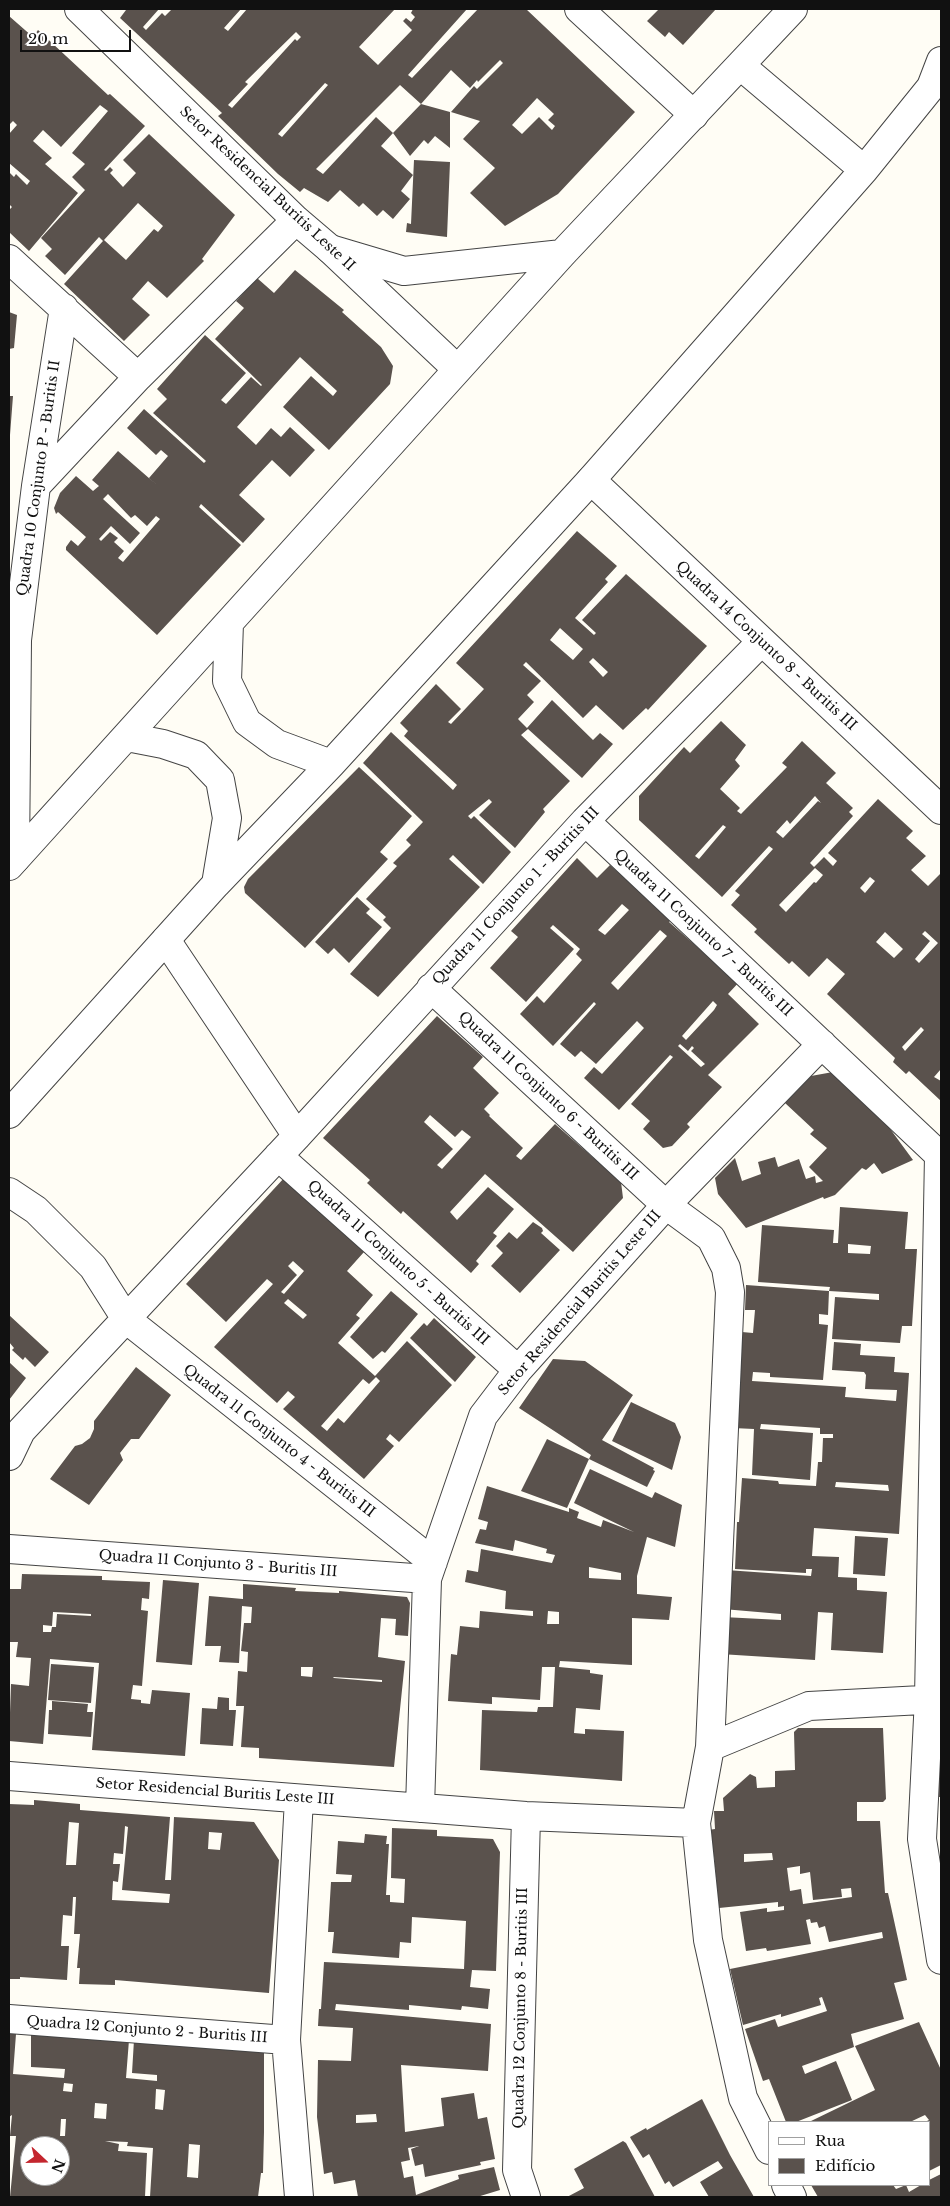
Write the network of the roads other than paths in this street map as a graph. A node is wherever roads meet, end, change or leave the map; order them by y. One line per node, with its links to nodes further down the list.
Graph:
1 (79, 9): 8 (street, Setor Residencial Buritis Leste II)
2 (579, 9): 6 (street)
3 (793, 9): 5 (street)
4 (941, 61): 7 (street)
5 (741, 66): 6 (street); 7 (street)
6 (694, 115): 10 (street)
7 (864, 170): 15 (street)
8 (296, 220): 9 (street, Setor Residencial Buritis Leste II); 14 (street)
9 (330, 249): 10 (street); 13 (street, Setor Residencial Buritis Leste II)
10 (562, 254): 13 (street)
11 (9, 259): 12 (street)
12 (64, 308): 14 (street); 16 (street, Quadra 10 Conjunto P - Buritis II)
13 (457, 369): 17 (street)
14 (138, 378): 16 (street)
15 (592, 480): 18 (street, Quadra 14 Conjunto 8 - Buritis III); 20 (street)
16 (36, 486): 23 (street, Quadra 10 Conjunto P - Buritis II)
17 (229, 624): 19 (street); 20 (street)
18 (761, 642): 21 (street, Quadra 14 Conjunto 8 - Buritis III); 22 (street, Quadra 11 Conjunto 1 - Buritis III)
19 (127, 737): 23 (street); 24 (street)
20 (331, 764): 24 (street)
21 (941, 810)
22 (584, 821): 26 (street, Quadra 11 Conjunto 1 - Buritis III); 27 (street, Quadra 11 Conjunto 7 - Buritis III)
23 (12, 862)
24 (216, 884): 25 (street)
25 (166, 940): 28 (street); 29 (street, Quadra 11 Conjunto 5 - Buritis III)
26 (431, 988): 29 (street, Quadra 11 Conjunto 1 - Buritis III); 32 (street, Quadra 11 Conjunto 6 - Buritis III)
27 (822, 1044): 30 (street, Quadra 11 Conjunto 7 - Buritis III); 32 (street, Setor Residencial Buritis Leste III)
28 (9, 1114)
29 (288, 1146): 33 (street); 34 (street, Quadra 11 Conjunto 5 - Buritis III)
30 (940, 1154): 38 (street)
31 (9, 1192): 33 (street, Quadra 11 Conjunto 4 - Buritis III)
32 (666, 1205): 34 (street, Setor Residencial Buritis Leste III); 39 (street, Setor Residencial Buritis Leste III)
33 (126, 1319): 35 (street); 37 (street, Quadra 11 Conjunto 4 - Buritis III)
34 (518, 1370): 37 (street, Setor Residencial Buritis Leste III)
35 (9, 1456)
36 (9, 1549): 37 (street, Quadra 11 Conjunto 3 - Buritis III)
37 (430, 1571): 42 (street, Setor Residencial Buritis Leste III)
38 (935, 1698): 39 (street); 45 (street)
39 (710, 1747): 44 (street, Setor Residencial Buritis Leste III)
40 (9, 1776): 41 (street, Setor Residencial Buritis Leste III)
41 (299, 1799): 42 (street, Setor Residencial Buritis Leste III); 47 (street)
42 (420, 1808): 43 (street, Setor Residencial Buritis Leste III)
43 (526, 1816): 44 (street, Setor Residencial Buritis Leste III); 50 (street, Quadra 12 Conjunto 8 - Buritis III)
44 (696, 1823): 48 (street, Setor Residencial Buritis Leste III)
45 (941, 1960)
46 (9, 2019): 47 (street, Quadra 12 Conjunto 2 - Buritis III)
47 (286, 2040): 49 (street)
48 (768, 2148)
49 (298, 2197)
50 (526, 2197)

